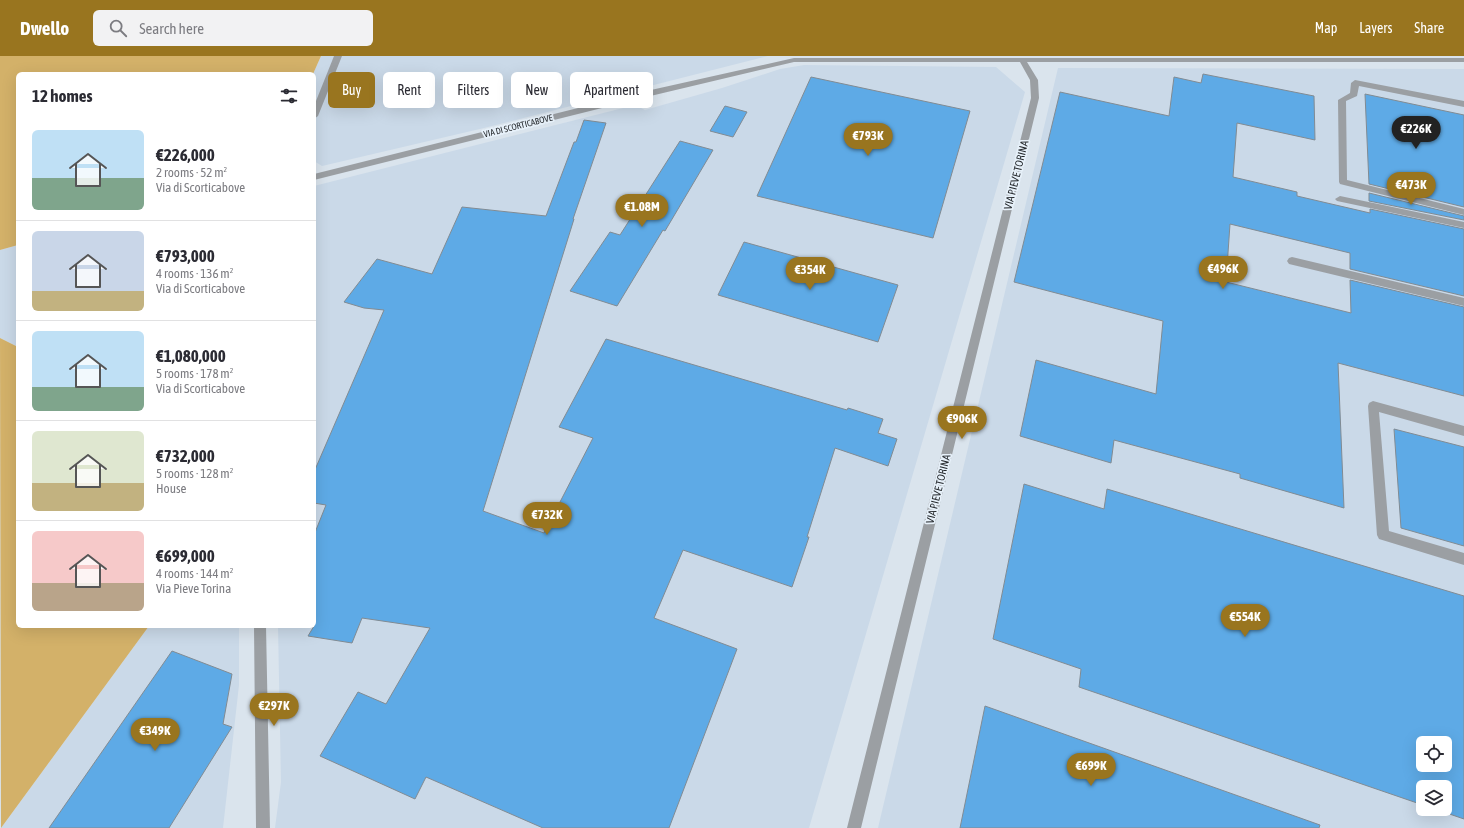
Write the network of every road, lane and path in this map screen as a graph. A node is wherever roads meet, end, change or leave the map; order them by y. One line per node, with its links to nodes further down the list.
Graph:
1 (338, 56): 5 (street)
2 (1016, 59): 3 (street, VIA DI SCORTICABOVE); 6 (street, VIA DI SCORTICABOVE); 16 (street, VIA PIEVE TORINA)
3 (1464, 60)
4 (1464, 104): 8 (street)
5 (316, 111)
6 (316, 176)
7 (1340, 199): 9 (street)
8 (1464, 212)
9 (1464, 225)
10 (1292, 261): 11 (street)
11 (1464, 302)
12 (1464, 431): 13 (street)
13 (1464, 559)
14 (260, 628): 15 (street)
15 (263, 828)
16 (854, 828)

